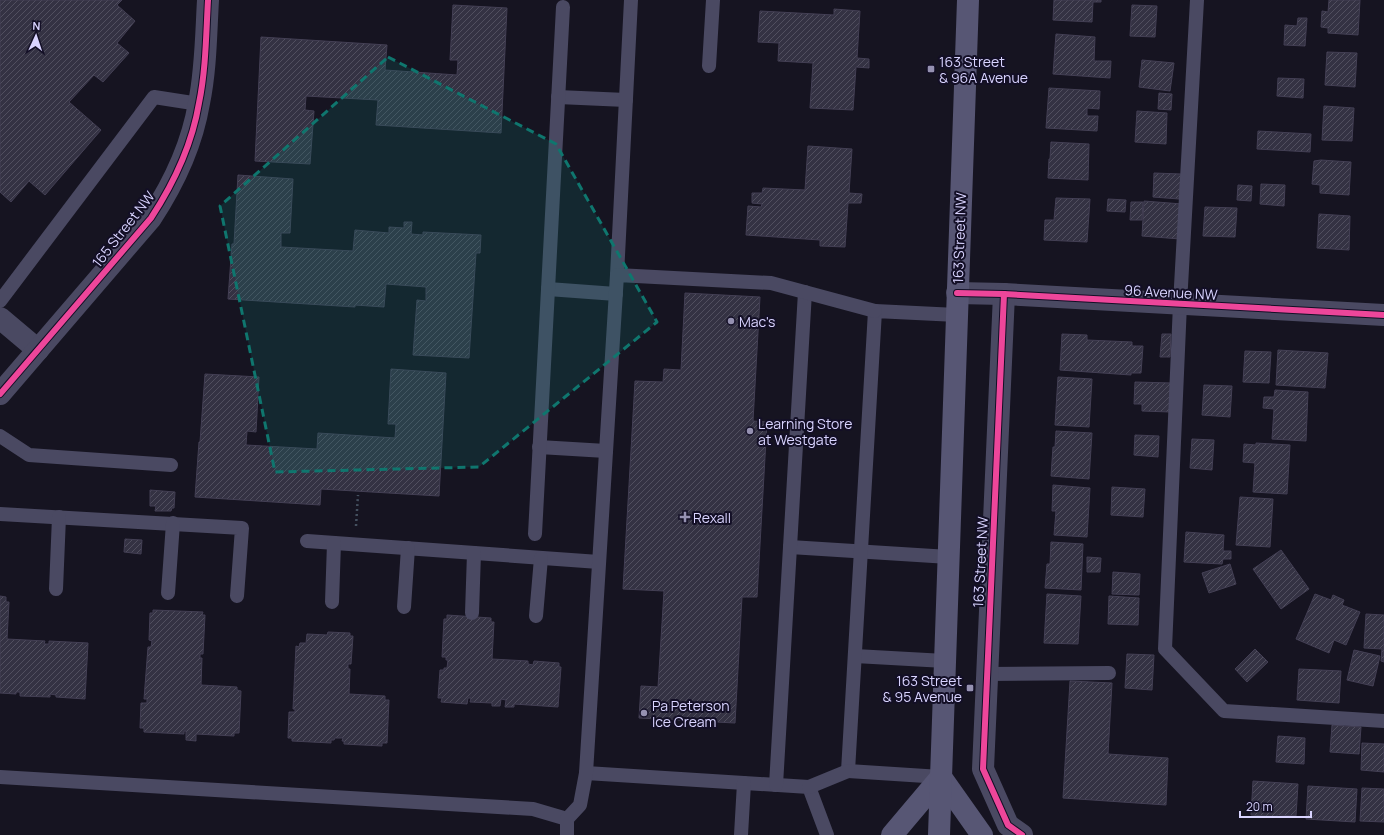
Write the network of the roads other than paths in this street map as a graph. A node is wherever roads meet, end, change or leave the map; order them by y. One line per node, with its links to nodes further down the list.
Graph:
1 (208, 0): 10 (street, 165 Street NW)
2 (631, 0): 9 (lane)
3 (713, 0): 7 (lane)
4 (968, 0): 14 (main road, 163 Street NW)
5 (1197, 0): 18 (lane)
6 (562, 7): 8 (lane)
7 (709, 66)
8 (558, 97): 9 (lane); 12 (lane)
9 (626, 100): 11 (lane)
10 (199, 104): 17 (lane); 23 (street, 165 Street NW)
11 (617, 275): 13 (lane); 15 (lane)
12 (548, 290): 15 (lane); 26 (lane)
13 (805, 292): 19 (lane); 35 (lane)
14 (958, 293): 16 (street, 96 Avenue NW); 20 (main road, 163 Street NW)
15 (616, 294): 27 (lane)
16 (1004, 294): 18 (street, 96 Avenue NW); 52 (street, 163 Street NW)
17 (0, 301)
18 (1180, 304): 21 (street, 96 Avenue NW); 53 (lane)
19 (875, 311): 20 (lane); 37 (lane)
20 (957, 315): 39 (main road, 163 Street NW)
21 (1384, 315)
22 (0, 318): 23 (street)
23 (38, 350): 24 (street, 165 Street NW)
24 (0, 394)
25 (0, 436): 28 (lane)
26 (540, 447): 27 (lane); 32 (lane)
27 (606, 450): 41 (lane)
28 (171, 465)
29 (0, 514): 30 (lane)
30 (60, 518): 31 (lane); 42 (lane)
31 (173, 523): 43 (lane); 44 (lane)
32 (535, 534)
33 (307, 541): 34 (lane)
34 (334, 543): 36 (lane); 45 (lane)
35 (790, 547): 37 (lane); 59 (lane)
36 (408, 548): 38 (lane); 46 (lane)
37 (861, 551): 39 (lane); 49 (lane)
38 (474, 553): 40 (lane); 47 (lane)
39 (949, 557): 50 (main road, 163 Street NW)
40 (541, 558): 41 (lane); 48 (lane)
41 (599, 562): 55 (lane)
42 (56, 589)
43 (168, 593)
44 (238, 596)
45 (332, 602)
46 (404, 607)
47 (472, 612)
48 (536, 616)
49 (855, 656): 50 (lane); 54 (lane)
50 (945, 661): 57 (main road, 163 Street NW)
51 (1109, 673): 52 (lane)
52 (987, 674): 62 (street, 163 Street NW)
53 (1384, 721)
54 (848, 771): 57 (lane); 60 (lane)
55 (586, 773): 58 (lane); 61 (lane)
56 (0, 777): 61 (lane)
57 (941, 777): 66 (main road); 67 (main road, 163 Street NW); 68 (main road)
58 (744, 783): 59 (lane); 64 (lane)
59 (776, 785): 60 (lane)
60 (809, 787): 65 (lane)
61 (567, 819): 63 (lane)
62 (1015, 830)
63 (566, 835)
64 (741, 835)
65 (827, 835)
66 (892, 835)
67 (939, 835)
68 (982, 835)

